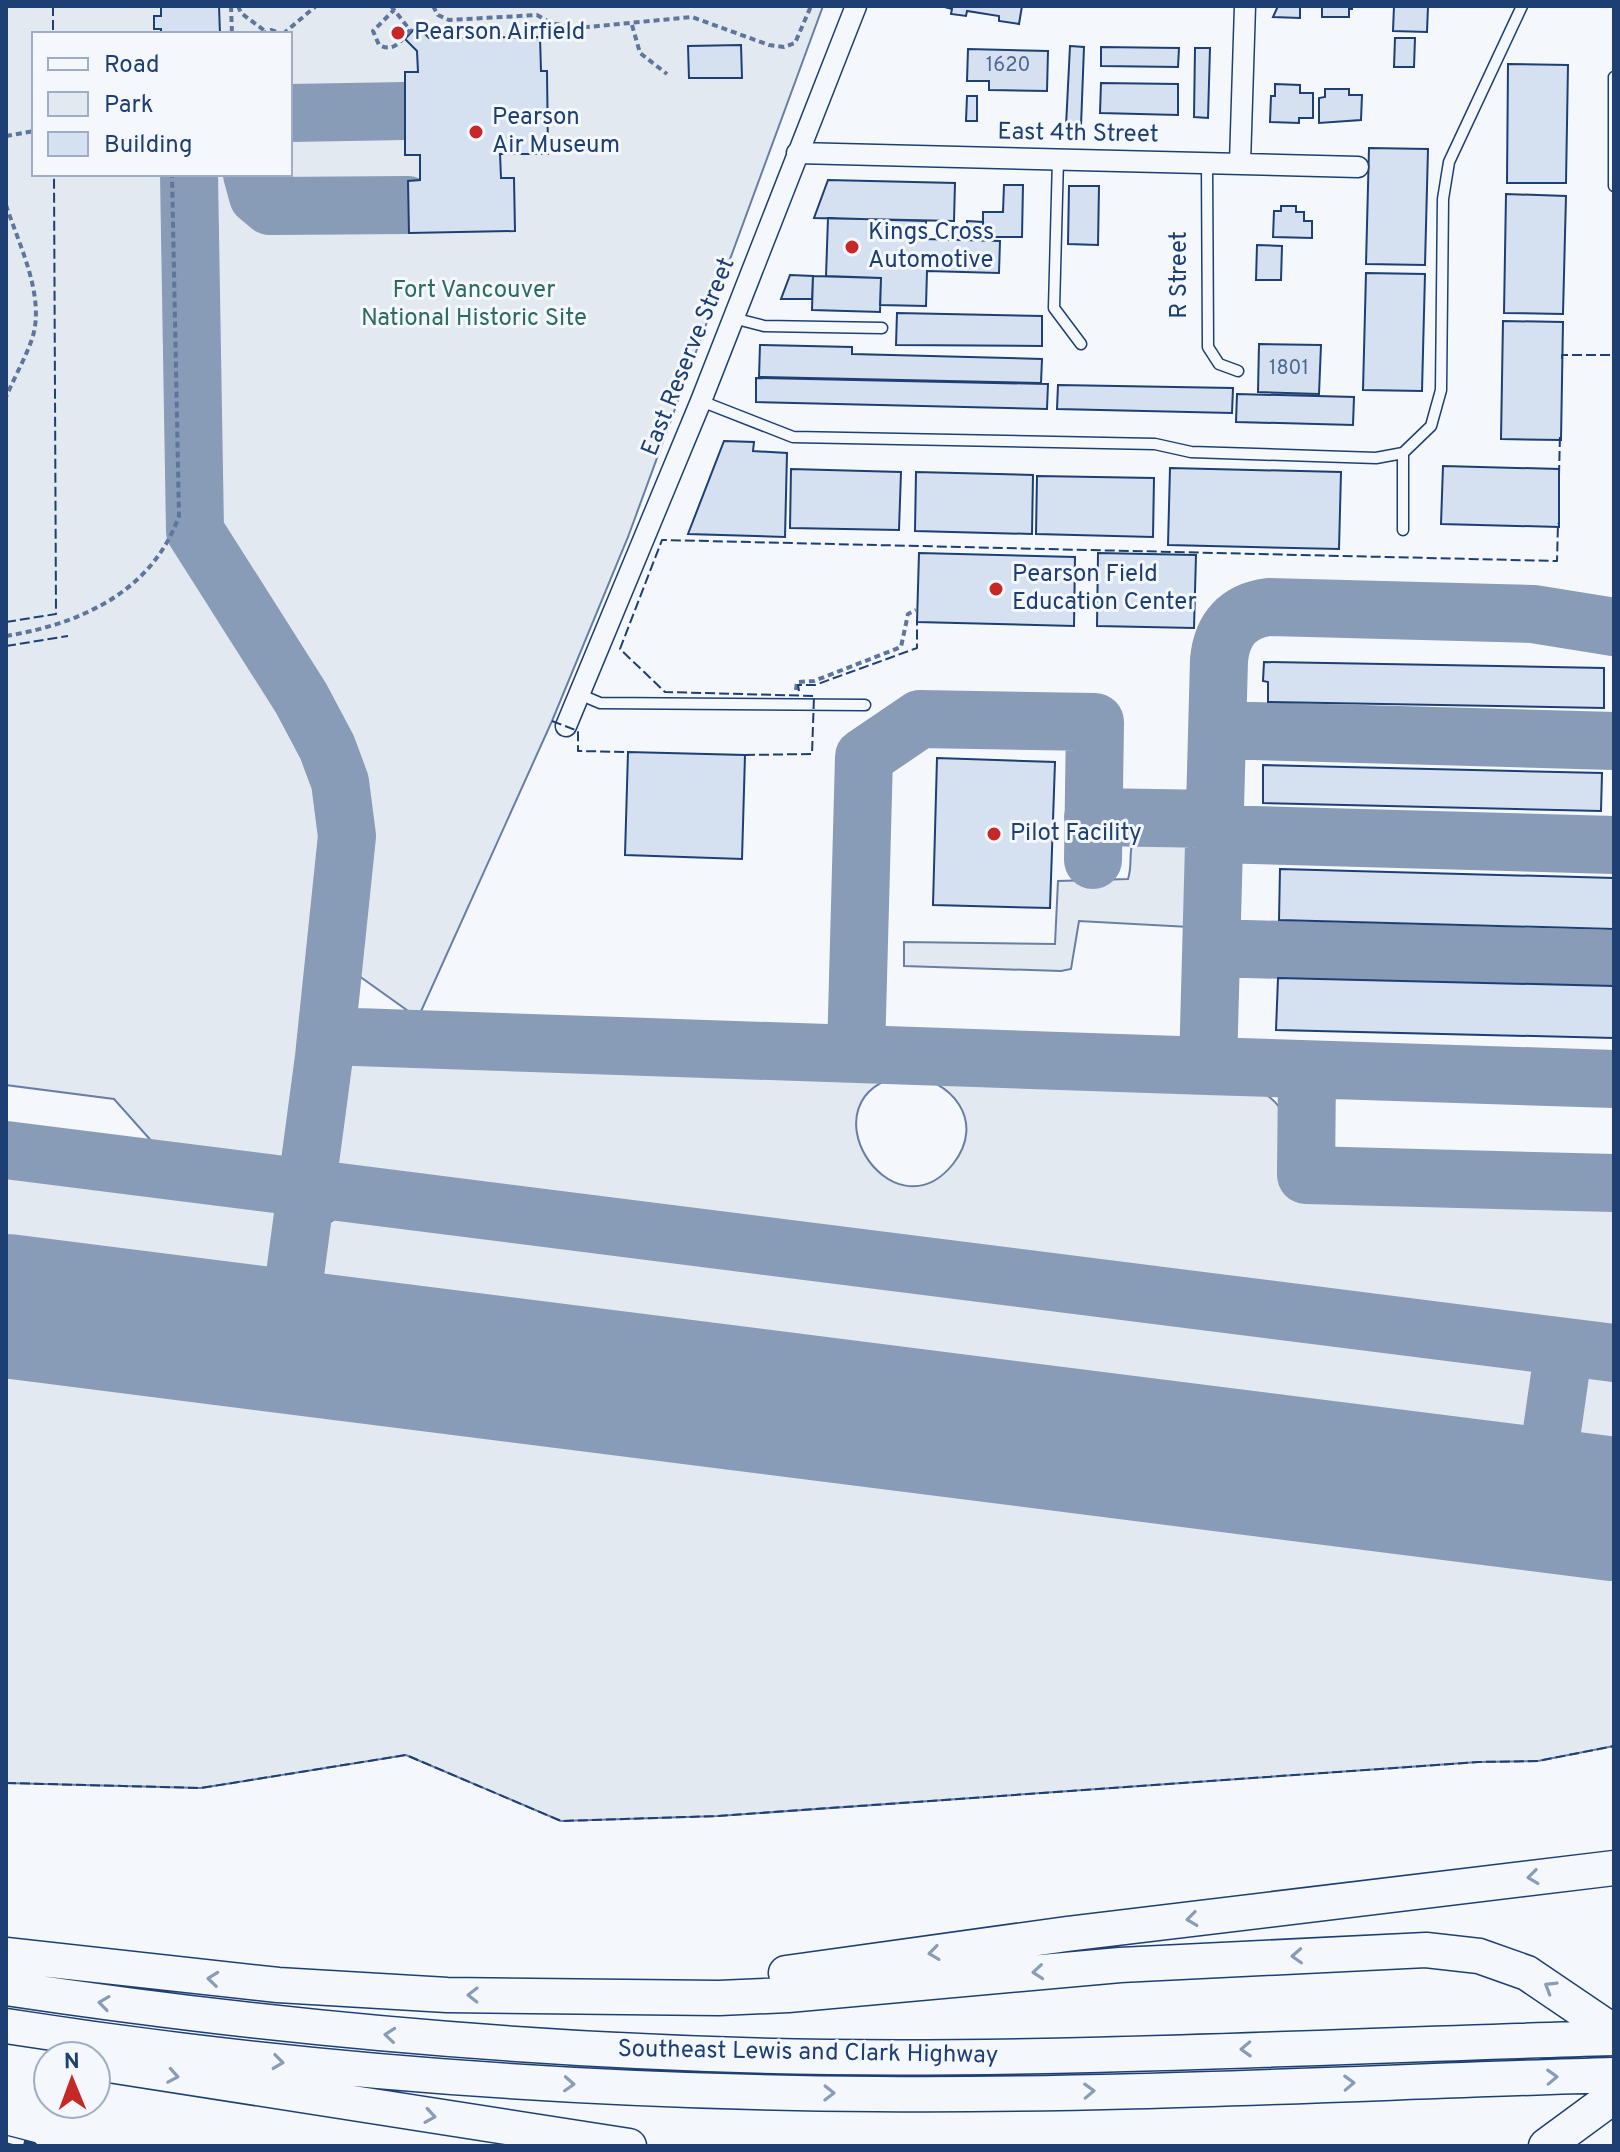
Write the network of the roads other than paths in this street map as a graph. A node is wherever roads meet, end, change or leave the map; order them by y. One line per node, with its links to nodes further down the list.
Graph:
1 (856, 6): 5 (street, East Reserve Street)
2 (1245, 6): 8 (street)
3 (1522, 6): 16 (lane)
4 (1614, 77): 10 (lane)
5 (797, 153): 6 (street, East 4th Street); 11 (street, East Reserve Street)
6 (1058, 159): 7 (street, East 4th Street); 13 (lane)
7 (1207, 163): 8 (street, East 4th Street); 14 (lane, R Street)
8 (1240, 163): 9 (street, East 4th Street)
9 (1358, 167)
10 (1614, 186)
11 (733, 318): 12 (lane); 15 (street, East Reserve Street)
12 (882, 328)
13 (1081, 344)
14 (1238, 371)
15 (701, 401): 16 (lane); 18 (street, East Reserve Street)
16 (1403, 453): 17 (lane)
17 (1403, 530)
18 (579, 694): 19 (lane); 20 (street, East Reserve Street)
19 (865, 705)
20 (566, 726)
21 (1614, 1868): 24 (highway, one-way to 24)
22 (6, 1955): 24 (highway, one-way to 22)
23 (6, 1988): 26 (highway, Southeast Lewis and Clark Highway, one-way to 23)
24 (551, 1996): 26 (highway, one-way to 24)
25 (6, 2026): 30 (highway, Southeast Lewis and Clark Highway, one-way to 30)
26 (1614, 2035)
27 (6, 2042): 28 (highway)
28 (32, 2048)
29 (112, 2065): 32 (highway, one-way to 32)
30 (1614, 2075)
31 (1614, 2096): 33 (highway)
32 (629, 2146)
33 (1546, 2146)

